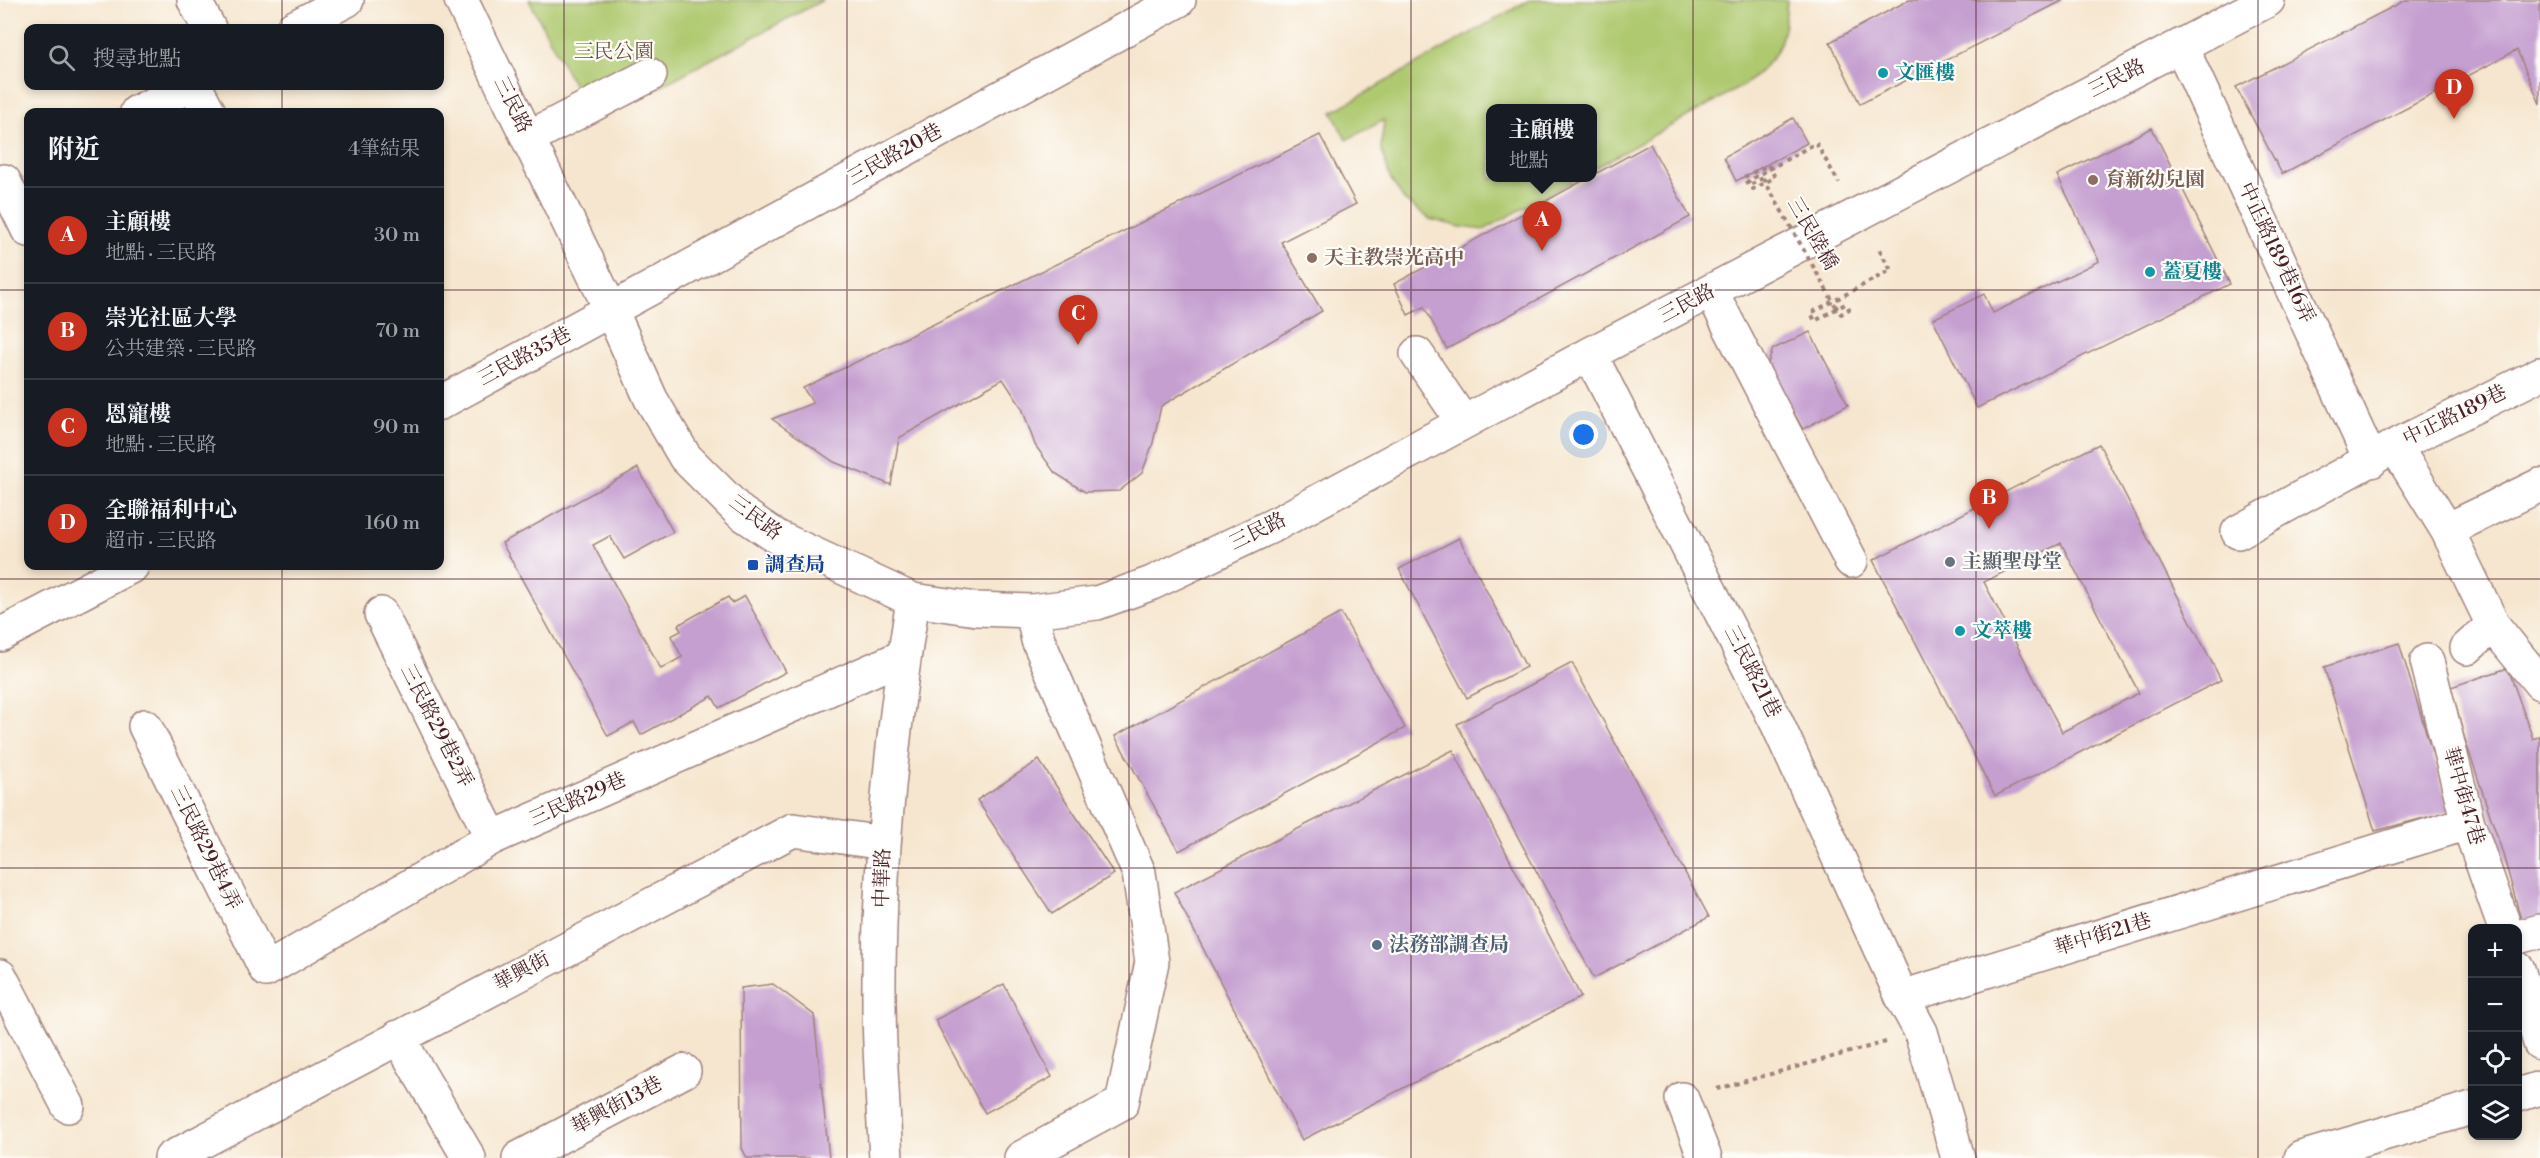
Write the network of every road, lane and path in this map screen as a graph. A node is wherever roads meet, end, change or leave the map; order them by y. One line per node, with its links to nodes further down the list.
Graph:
1 (195, 0): 6 (street)
2 (347, 0): 7 (street)
3 (461, 0): 14 (street, 三民路)
4 (1179, 0): 19 (street, 三民路20巷)
5 (2268, 0): 8 (street, 三民路)
6 (207, 24)
7 (301, 24)
8 (2181, 46): 16 (street, 三民路); 25 (street, 中正路189巷16弄)
9 (650, 75): 14 (street)
10 (182, 90): 12 (street)
11 (197, 90): 13 (street)
12 (145, 108)
13 (207, 108)
14 (528, 138): 19 (street, 三民路)
15 (11, 177): 17 (street)
16 (1857, 214): 16 (path, 三民陸橋, bridge); 18 (street, 三民路)
17 (24, 218)
18 (1711, 291): 21 (street, 三民路); 29 (street)
19 (611, 310): 23 (street, 三民路35巷); 31 (street, 三民路)
20 (1417, 354): 24 (street)
21 (1590, 354): 24 (street, 三民路); 50 (street, 三民路21巷)
22 (2540, 374): 25 (street, 中正路189巷)
23 (444, 401)
24 (1463, 422): 32 (street, 三民路)
25 (2383, 453): 27 (street, 中正路189巷16弄); 28 (street, 中正路189巷)
26 (2540, 485): 27 (street)
27 (2447, 530): 34 (street, 中正路189巷16弄)
28 (2238, 532)
29 (1851, 561)
30 (124, 570): 35 (street)
31 (913, 600): 32 (street, 三民路); 37 (street, 中華路)
32 (1032, 611): 64 (street)
33 (381, 614): 42 (street, 三民路29巷2弄)
34 (2493, 626): 36 (street); 39 (street, 中正路189巷16弄)
35 (0, 635)
36 (2466, 648)
37 (904, 656): 42 (street, 三民路29巷); 43 (street, 中華路)
38 (2427, 662): 41 (street, 華中街47巷)
39 (2540, 683)
40 (145, 726): 47 (street, 三民路29巷4弄)
41 (2468, 823): 44 (street, 華中街47巷); 50 (street, 華中街21巷)
42 (492, 838): 47 (street, 三民路29巷)
43 (884, 843): 52 (street, 華興街); 63 (street, 中華路)
44 (2504, 924)
45 (2540, 931): 46 (street)
46 (2522, 936)
47 (266, 970)
48 (2520, 978): 53 (street)
49 (5, 997): 58 (street)
50 (1902, 997): 51 (street)
51 (1921, 1032): 57 (path); 66 (street)
52 (398, 1037): 60 (street, 華興街); 61 (street)
53 (2540, 1043)
54 (684, 1071): 62 (street, 華興街13巷)
55 (2540, 1088): 56 (street)
56 (2522, 1093)
57 (1682, 1098): 65 (street)
58 (68, 1106)
59 (2468, 1109): 67 (street)
60 (171, 1158)
61 (469, 1158)
62 (519, 1158)
63 (886, 1158)
64 (1021, 1158)
65 (1705, 1158)
66 (1958, 1158)
67 (2301, 1158)

